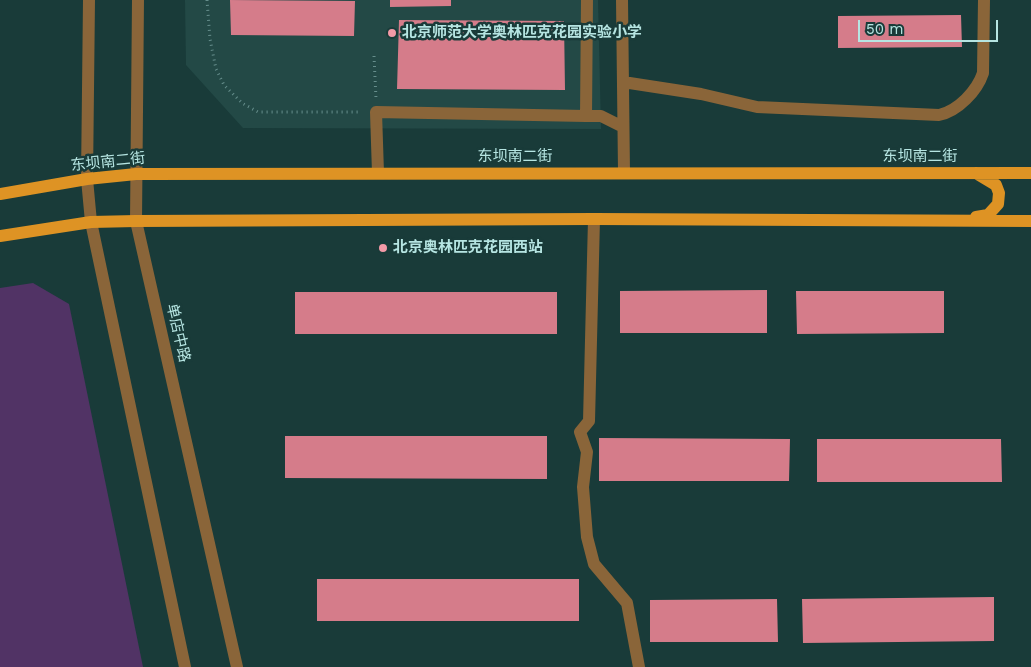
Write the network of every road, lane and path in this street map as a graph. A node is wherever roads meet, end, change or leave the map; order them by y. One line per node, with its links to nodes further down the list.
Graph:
1 (90, 0): 18 (street)
2 (138, 0): 17 (street, 单店中路)
3 (207, 0): 10 (path)
4 (588, 0): 11 (street)
5 (622, 0): 8 (street)
6 (984, 0): 8 (street)
7 (374, 56): 9 (path)
8 (623, 82): 12 (street)
9 (376, 112): 11 (street); 14 (street)
10 (346, 113)
11 (586, 116): 12 (street)
12 (624, 128): 13 (street)
13 (624, 172): 14 (main road, 东坝南二街); 15 (main road, 东坝南二街)
14 (378, 173): 17 (main road, 东坝南二街)
15 (976, 173): 16 (main road, 东坝南二街); 21 (main road)
16 (1031, 173)
17 (136, 174): 18 (main road, 东坝南二街); 22 (street, 单店中路)
18 (87, 179): 19 (main road, 东坝南二街); 24 (street)
19 (0, 194)
20 (594, 219): 21 (main road); 22 (main road); 28 (street)
21 (949, 220): 23 (main road)
22 (136, 221): 24 (main road); 27 (street, 单店中路)
23 (1031, 221)
24 (91, 222): 25 (main road); 26 (street)
25 (0, 236)
26 (185, 667)
27 (236, 667)
28 (639, 667)

